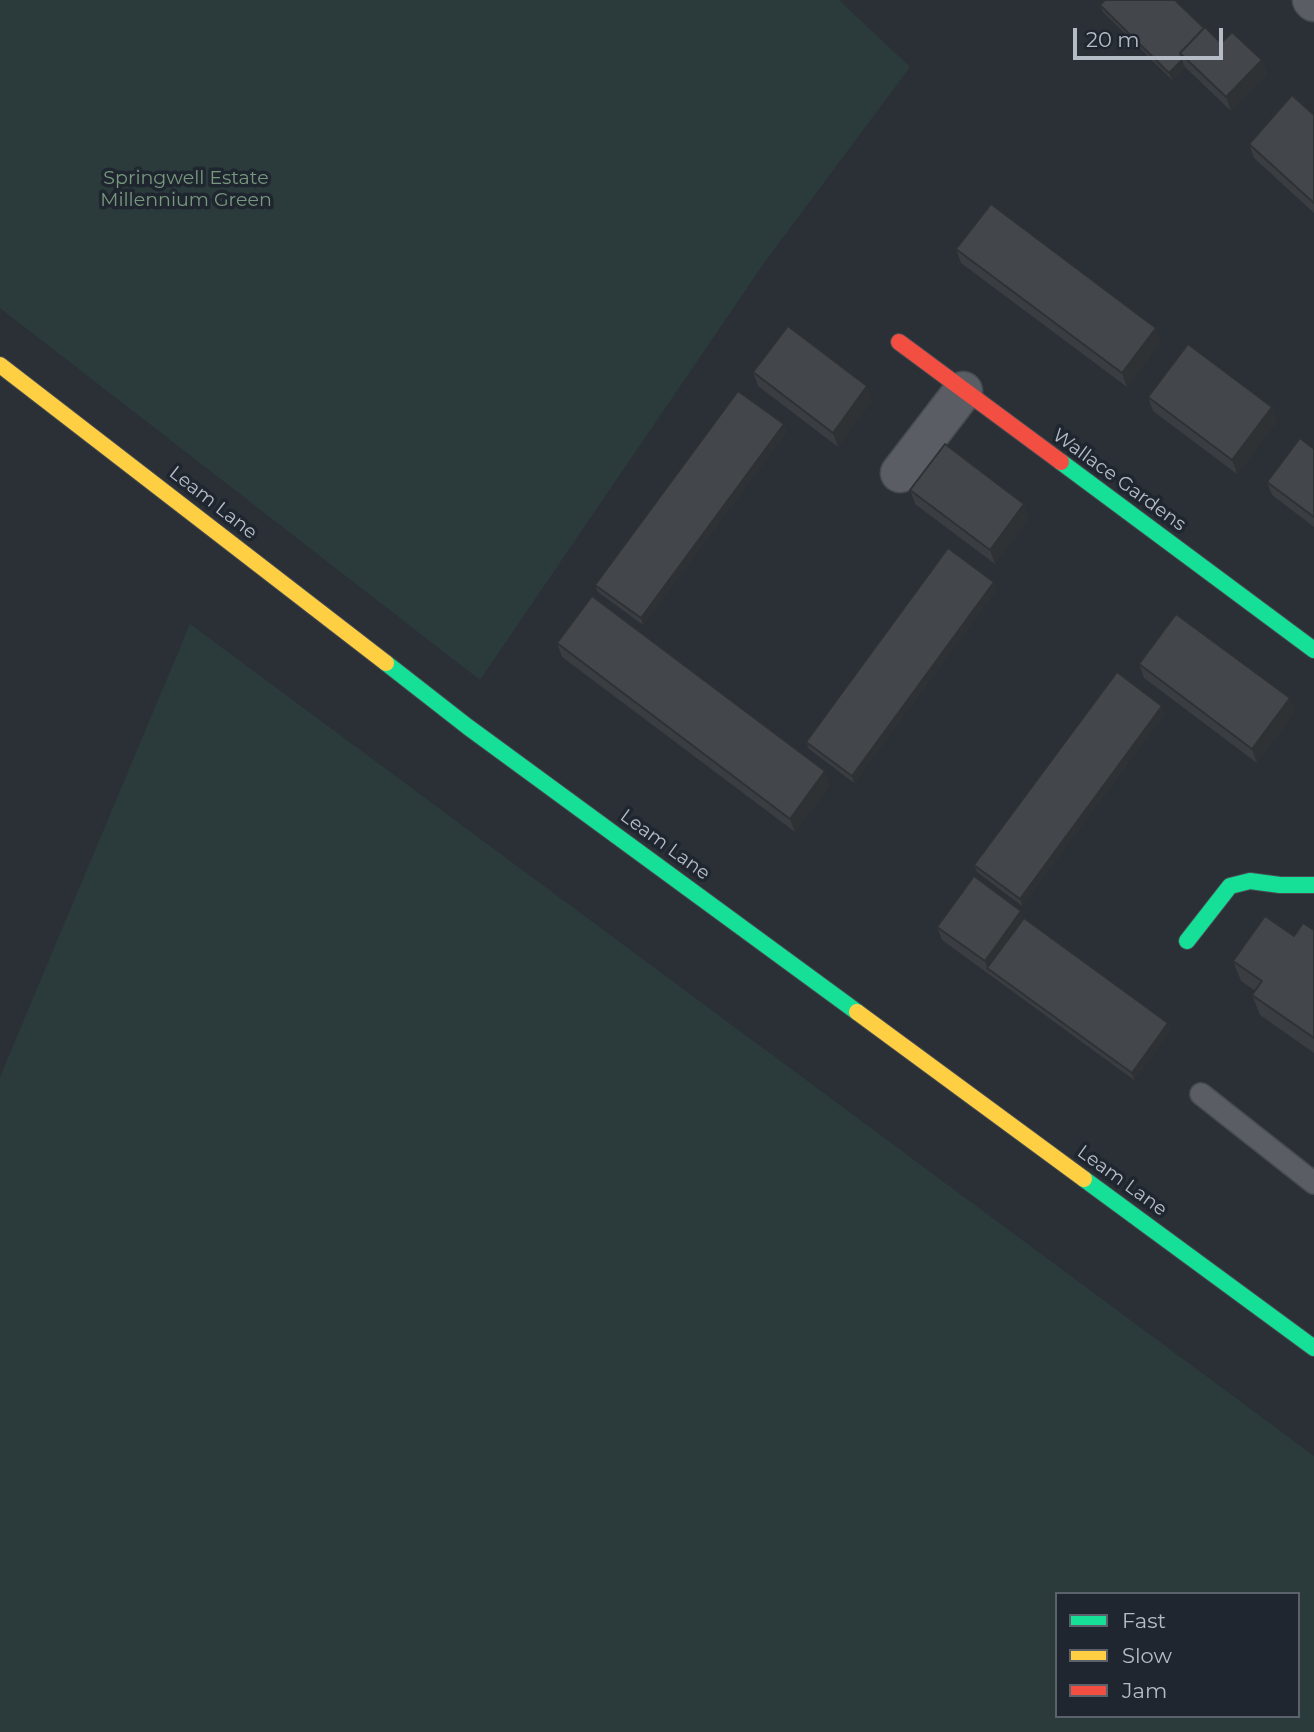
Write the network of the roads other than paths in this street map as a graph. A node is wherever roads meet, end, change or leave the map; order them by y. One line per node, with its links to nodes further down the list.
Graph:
1 (899, 342): 3 (main road, Wallace Gardens)
2 (0, 365): 10 (main road, Leam Lane)
3 (963, 391): 4 (street); 5 (main road, Wallace Gardens)
4 (900, 473)
5 (1314, 650)
6 (1314, 885): 7 (main road)
7 (1187, 941)
8 (1201, 1094): 9 (lane)
9 (1314, 1183)
10 (1314, 1348)

